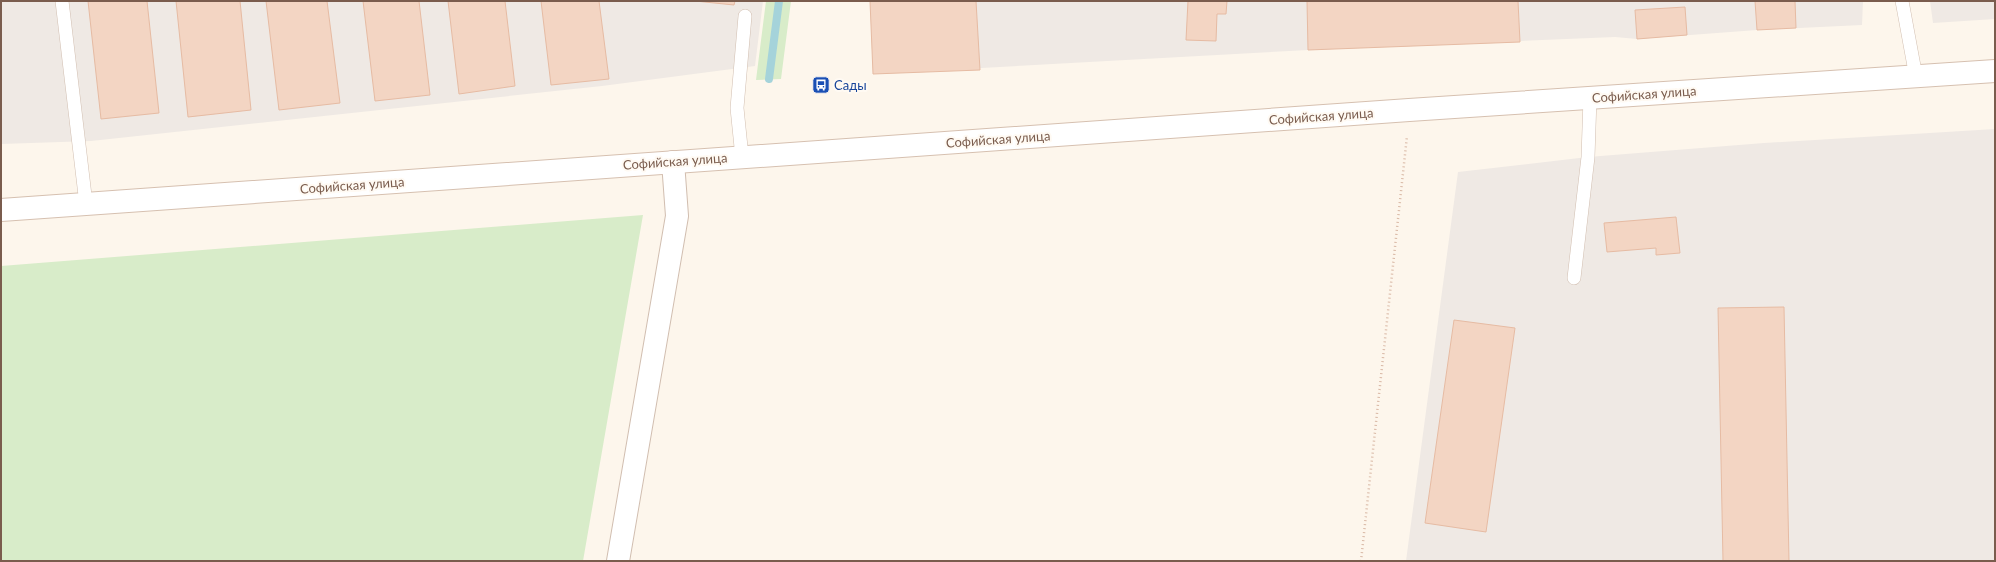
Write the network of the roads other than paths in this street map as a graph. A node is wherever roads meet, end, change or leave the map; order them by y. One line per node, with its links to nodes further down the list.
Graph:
1 (62, 1): 9 (lane)
2 (1902, 1): 5 (lane)
3 (746, 16): 7 (lane)
4 (1995, 71): 5 (main road, Софийская улица)
5 (1916, 76): 6 (main road, Софийская улица)
6 (1590, 98): 7 (main road, Софийская улица); 11 (lane)
7 (742, 157): 8 (main road, Софийская улица)
8 (674, 162): 9 (main road, Софийская улица); 12 (main road)
9 (86, 204): 10 (main road, Софийская улица)
10 (1, 210)
11 (1574, 278)
12 (618, 561)

